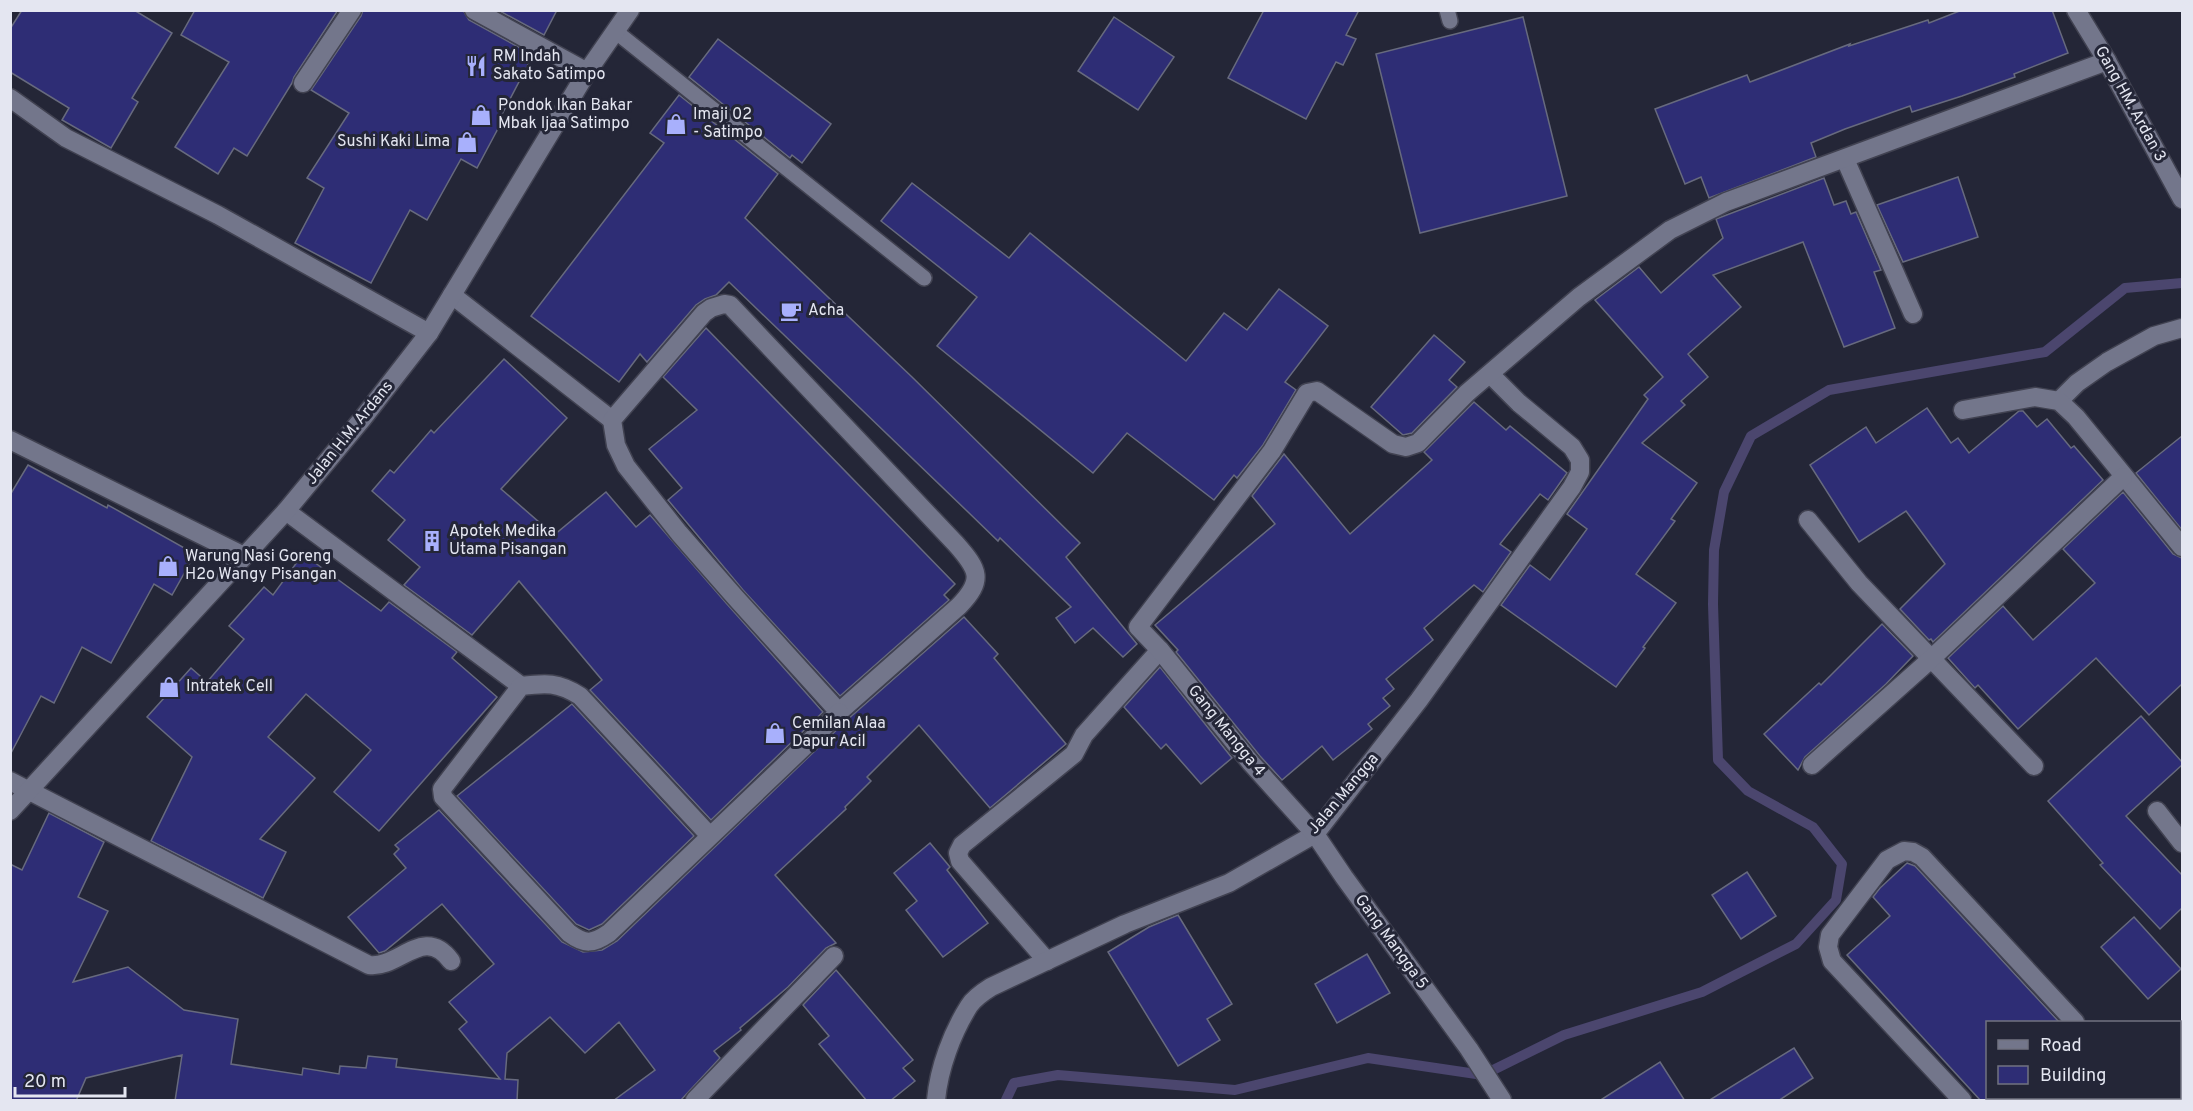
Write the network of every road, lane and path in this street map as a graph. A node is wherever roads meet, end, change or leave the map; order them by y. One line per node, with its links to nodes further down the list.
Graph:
1 (352, 10): 8 (street)
2 (474, 10): 7 (street)
3 (630, 10): 5 (street, Jalan H.M. Ardans)
4 (2076, 10): 6 (street, Gang HM. Ardan 3)
5 (615, 30): 7 (street, Jalan H.M. Ardans); 12 (lane)
6 (2107, 61): 10 (street); 11 (street, Gang HM. Ardan 3)
7 (587, 72): 13 (street, Jalan H.M. Ardans)
8 (303, 83)
9 (10, 98): 16 (street)
10 (1845, 159): 14 (street); 17 (street)
11 (2182, 199)
12 (924, 278)
13 (452, 295): 16 (street, Jalan H.M. Ardans); 20 (street)
14 (1913, 314)
15 (2182, 328): 18 (street)
16 (429, 333): 23 (street, Jalan H.M. Ardans)
17 (1490, 374): 27 (street, Gang Mangga 4); 37 (street, Jalan Mangga)
18 (2059, 401): 19 (street); 22 (street)
19 (1963, 410)
20 (612, 420): 30 (street); 30 (street)
21 (10, 440): 26 (street)
22 (2123, 477): 25 (street); 28 (street)
23 (286, 511): 26 (street, Jalan H.M. Ardans); 29 (street)
24 (1808, 520): 28 (street)
25 (2182, 546)
26 (244, 556): 34 (street, Jalan H.M. Ardans)
27 (1160, 650): 37 (street, Gang Mangga 4); 42 (street)
28 (1931, 659): 31 (street); 32 (street)
29 (521, 686): 38 (street); 38 (street)
30 (839, 712): 38 (street)
31 (1812, 765)
32 (2034, 766)
33 (10, 781): 34 (street)
34 (29, 790): 35 (street, Jalan H.M. Ardans); 41 (street)
35 (10, 811)
36 (2157, 812): 39 (street)
37 (1316, 834): 42 (street, Jalan Mangga); 46 (street, Gang Mangga 5)
38 (710, 836)
39 (2182, 843)
40 (834, 956): 44 (street)
41 (451, 961)
42 (1047, 962): 45 (street, Jalan Mangga)
43 (2073, 1021): 47 (street)
44 (695, 1101)
45 (936, 1101)
46 (1502, 1101)
47 (1962, 1101)

